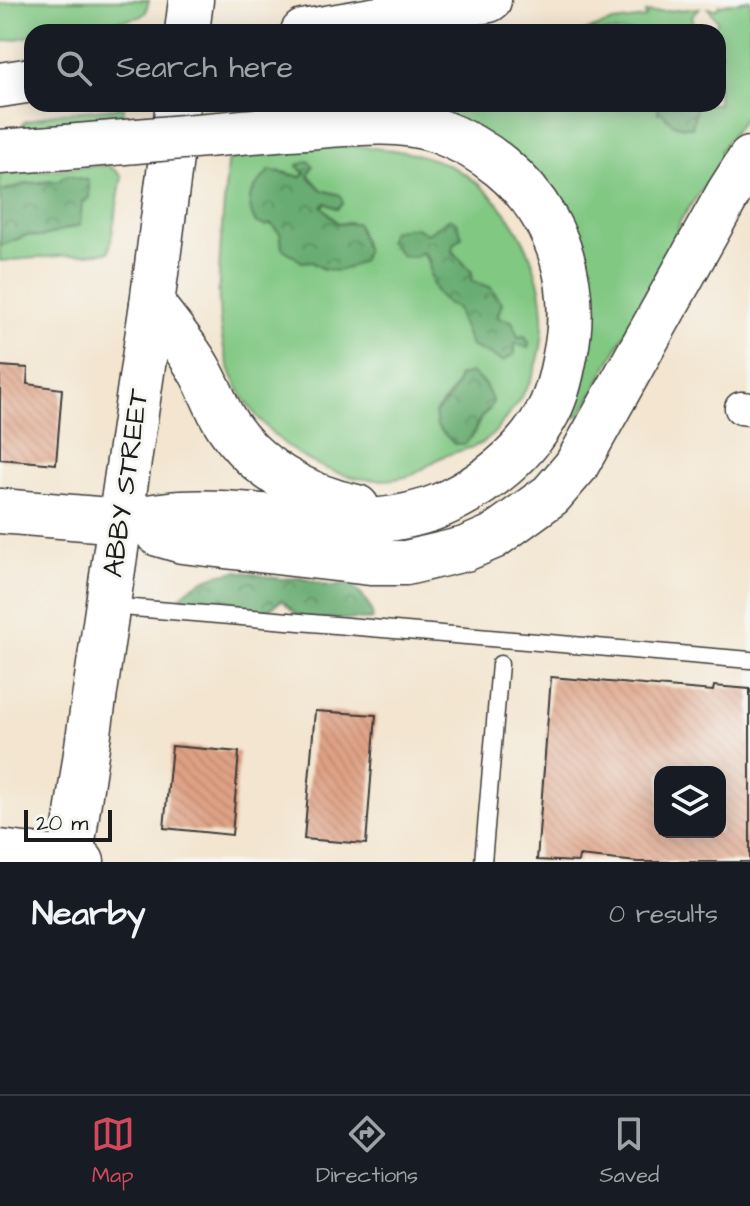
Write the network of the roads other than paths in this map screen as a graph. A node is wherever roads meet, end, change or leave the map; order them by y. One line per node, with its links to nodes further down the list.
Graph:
1 (191, 0): 3 (main road)
2 (489, 0): 4 (main road)
3 (188, 24)
4 (350, 24)
5 (24, 81): 6 (main road)
6 (0, 85)
7 (177, 112): 10 (main road, ABBY STREET)
8 (0, 152): 11 (main road, bridge)
9 (750, 159): 13 (main road)
10 (152, 304): 11 (main road); 13 (main road, ABBY STREET)
11 (423, 510): 13 (main road)
12 (0, 511): 13 (main road)
13 (121, 521): 14 (main road, ABBY STREET)
14 (108, 605): 15 (lane); 18 (main road, ABBY STREET)
15 (750, 660)
16 (500, 664): 19 (lane)
17 (0, 852): 18 (main road)
18 (74, 862)
19 (483, 862)

